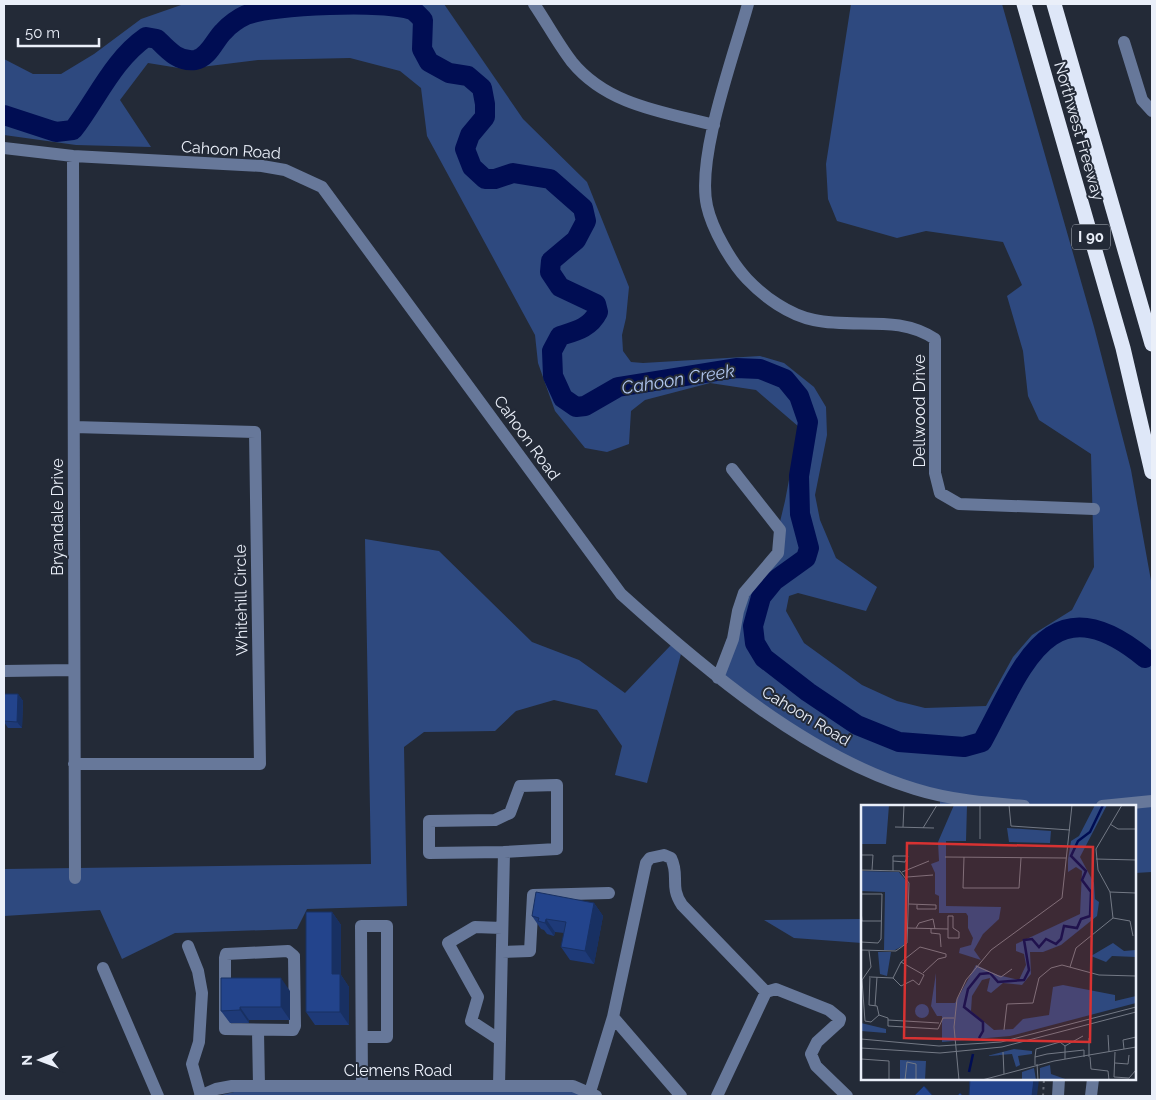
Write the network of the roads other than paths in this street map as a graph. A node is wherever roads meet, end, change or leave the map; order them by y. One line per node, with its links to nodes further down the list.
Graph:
1 (534, 4): 7 (street)
2 (748, 4): 7 (street, Dellwood Drive)
3 (1024, 4): 13 (highway, Northwest Freeway / I 90)
4 (1054, 4): 10 (highway, Northwest Freeway / I 90)
5 (1124, 42): 6 (street)
6 (1152, 111)
7 (714, 125): 14 (street, Dellwood Drive)
8 (4, 148): 9 (street, Cahoon Road)
9 (73, 156): 11 (street, Bryandale Drive); 17 (street, Cahoon Road)
10 (1152, 344)
11 (74, 427): 15 (street, Bryandale Drive); 18 (street, Whitehill Circle)
12 (732, 468): 17 (street)
13 (1152, 472)
14 (1094, 509)
15 (73, 670): 16 (street); 18 (street, Bryandale Drive)
16 (4, 671)
17 (718, 678): 20 (street, Cahoon Road)
18 (74, 764): 23 (street, Bryandale Drive)
19 (1152, 801): 21 (street)
20 (1014, 805)
21 (1112, 805)
22 (504, 852): 22 (street); 25 (street)
23 (75, 878)
24 (609, 892): 27 (street)
25 (502, 928): 27 (street); 33 (street)
26 (188, 946): 41 (street)
27 (502, 952): 33 (street)
28 (103, 968): 40 (street)
29 (766, 992): 30 (street); 43 (street); 44 (street)
30 (613, 1017): 39 (street); 42 (street)
31 (258, 1031): 31 (street); 36 (street)
32 (362, 1037): 32 (street); 37 (street)
33 (500, 1040): 38 (street)
34 (1059, 1080): 45 (street)
35 (1092, 1080): 46 (street)
36 (259, 1086): 37 (street, Clemens Road); 41 (street, Clemens Road)
37 (362, 1086): 38 (street, Clemens Road)
38 (499, 1086): 39 (street, Clemens Road)
39 (593, 1094)
40 (158, 1096)
41 (200, 1096)
42 (681, 1096)
43 (717, 1096)
44 (846, 1096)
45 (1058, 1096)
46 (1091, 1096)

